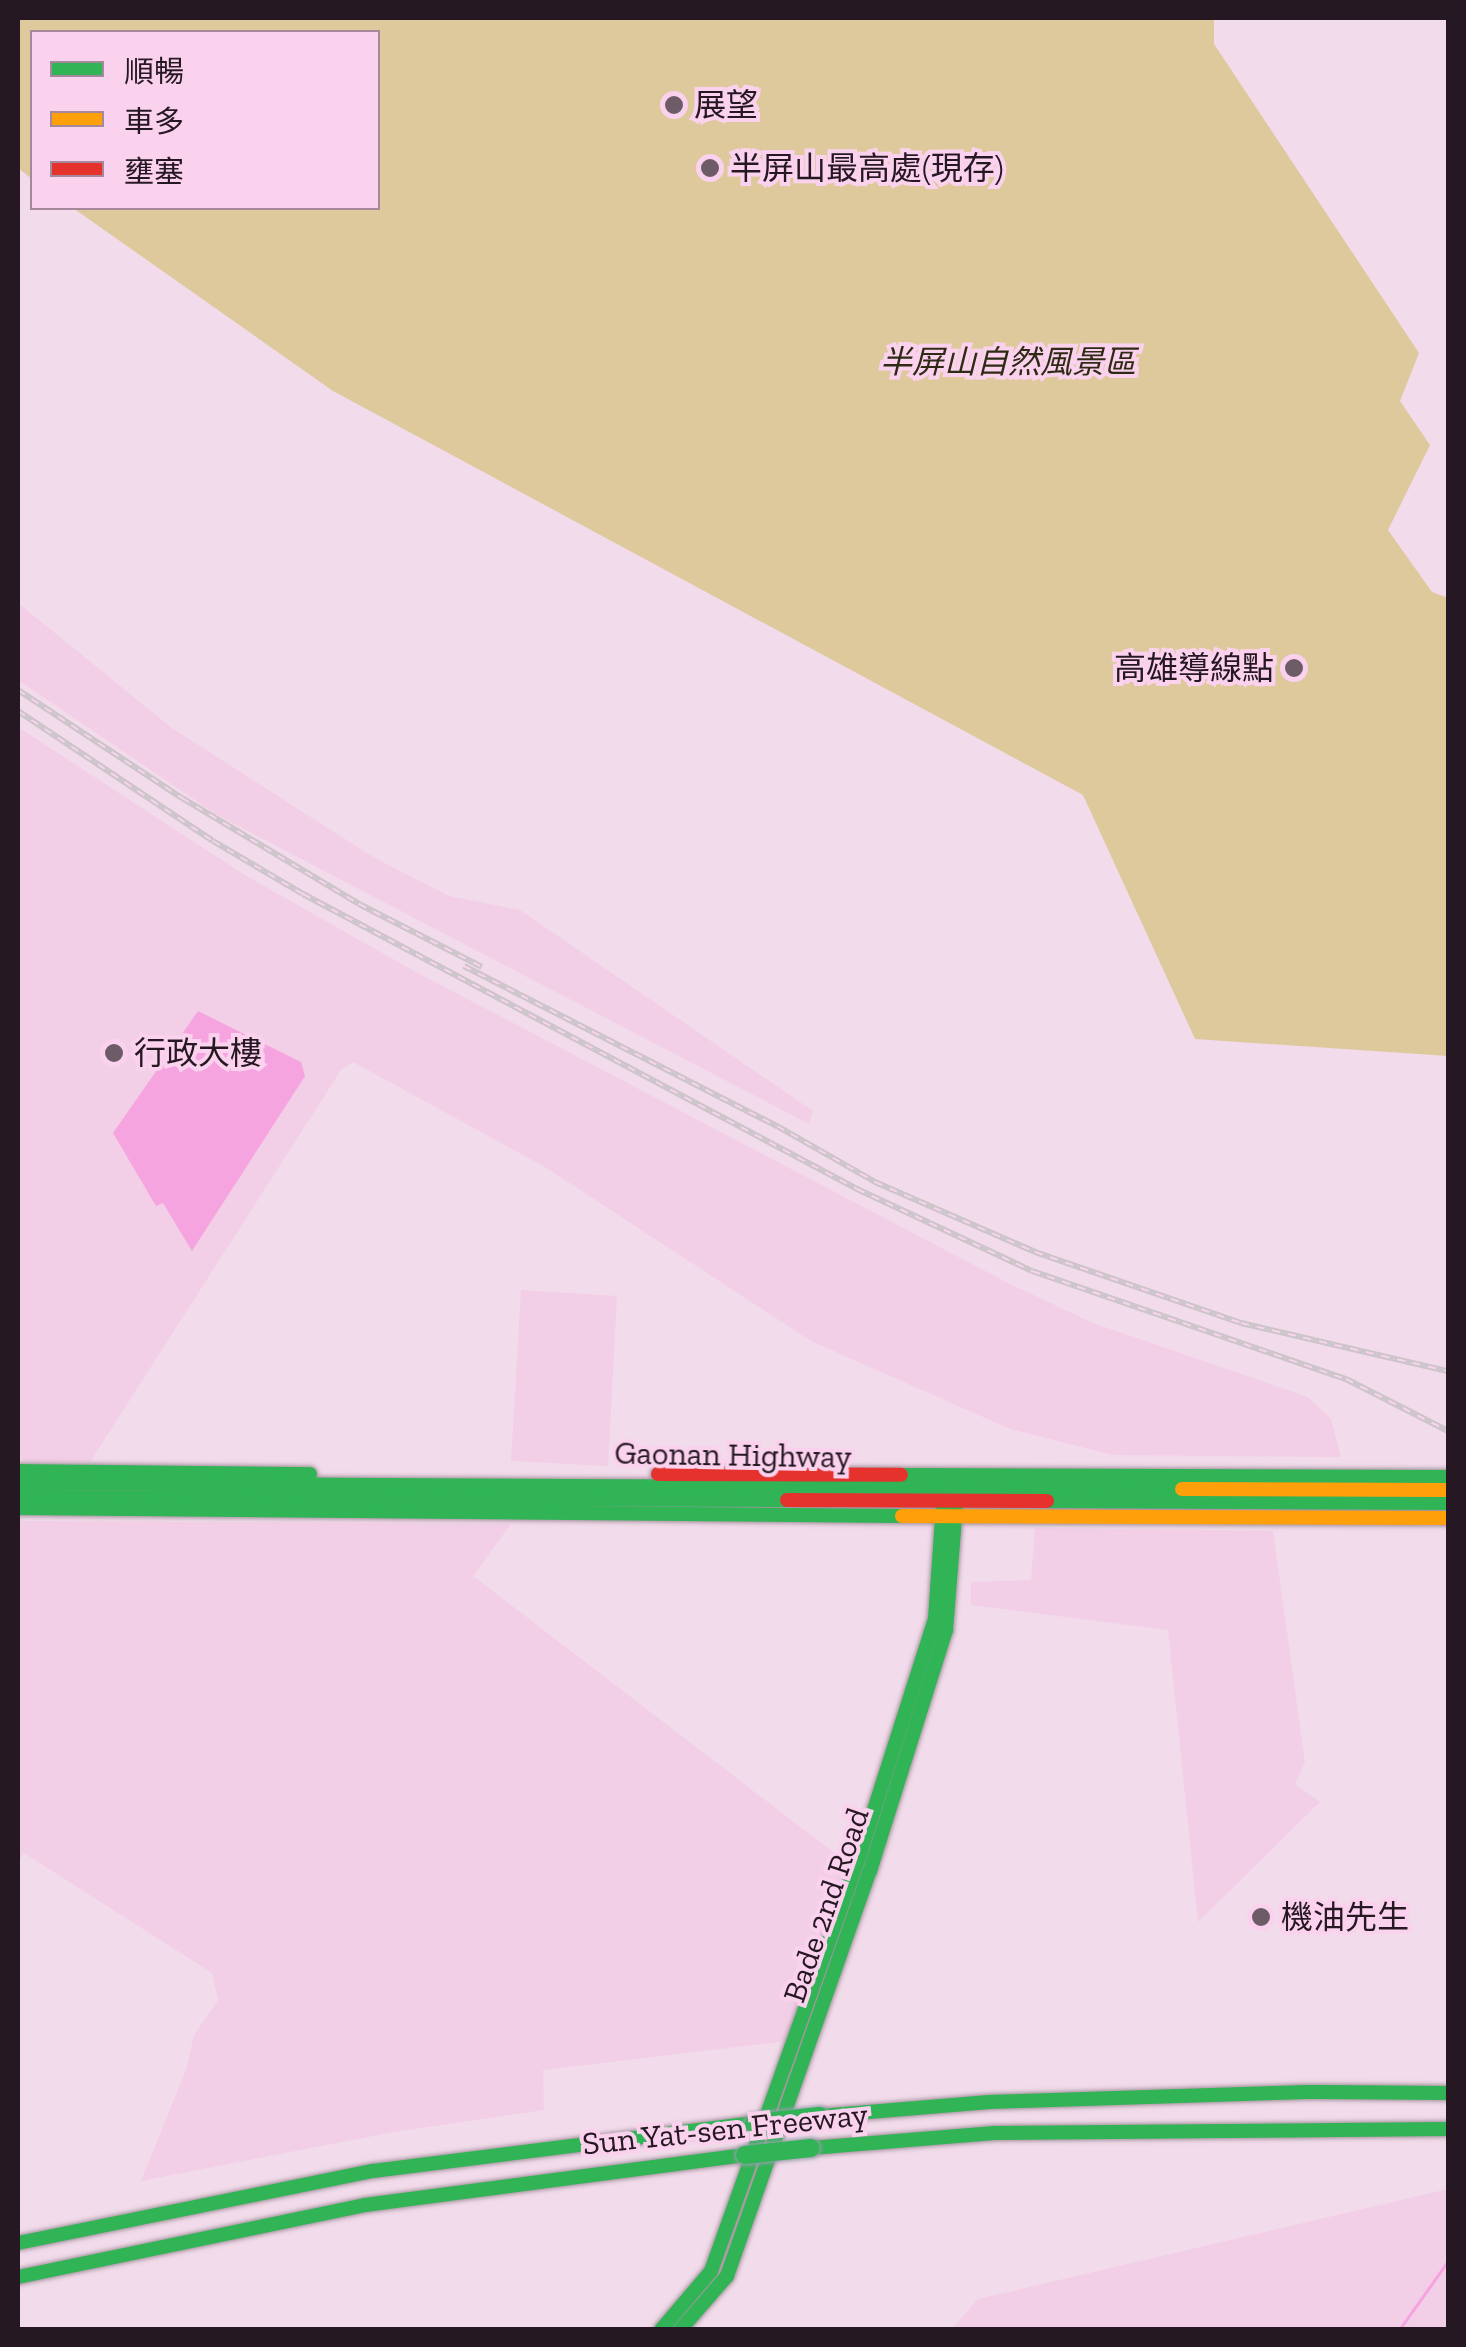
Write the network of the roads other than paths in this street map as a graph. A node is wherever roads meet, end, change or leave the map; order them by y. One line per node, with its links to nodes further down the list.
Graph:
1 (18, 1471): 5 (main road, Gaonan Highway)
2 (1448, 1476): 5 (main road, Gaonan Highway)
3 (18, 1482): 5 (main road, Gaonan Highway)
4 (1448, 1490): 5 (main road, Gaonan Highway)
5 (949, 1495): 6 (main road, Gaonan Highway); 7 (main road, Gaonan Highway); 8 (main road, Gaonan Highway); 9 (main road, Gaonan Highway); 14 (main road, Bade 2nd Road); 15 (main road, Bade 2nd Road)
6 (18, 1497)
7 (1448, 1502)
8 (18, 1508)
9 (1448, 1518)
10 (1448, 2094): 12 (main road, Sun Yat-sen Freeway, bridge)
11 (1448, 2129): 13 (main road, Sun Yat-sen Freeway, bridge)
12 (18, 2243)
13 (18, 2277)
14 (661, 2330)
15 (680, 2330)

